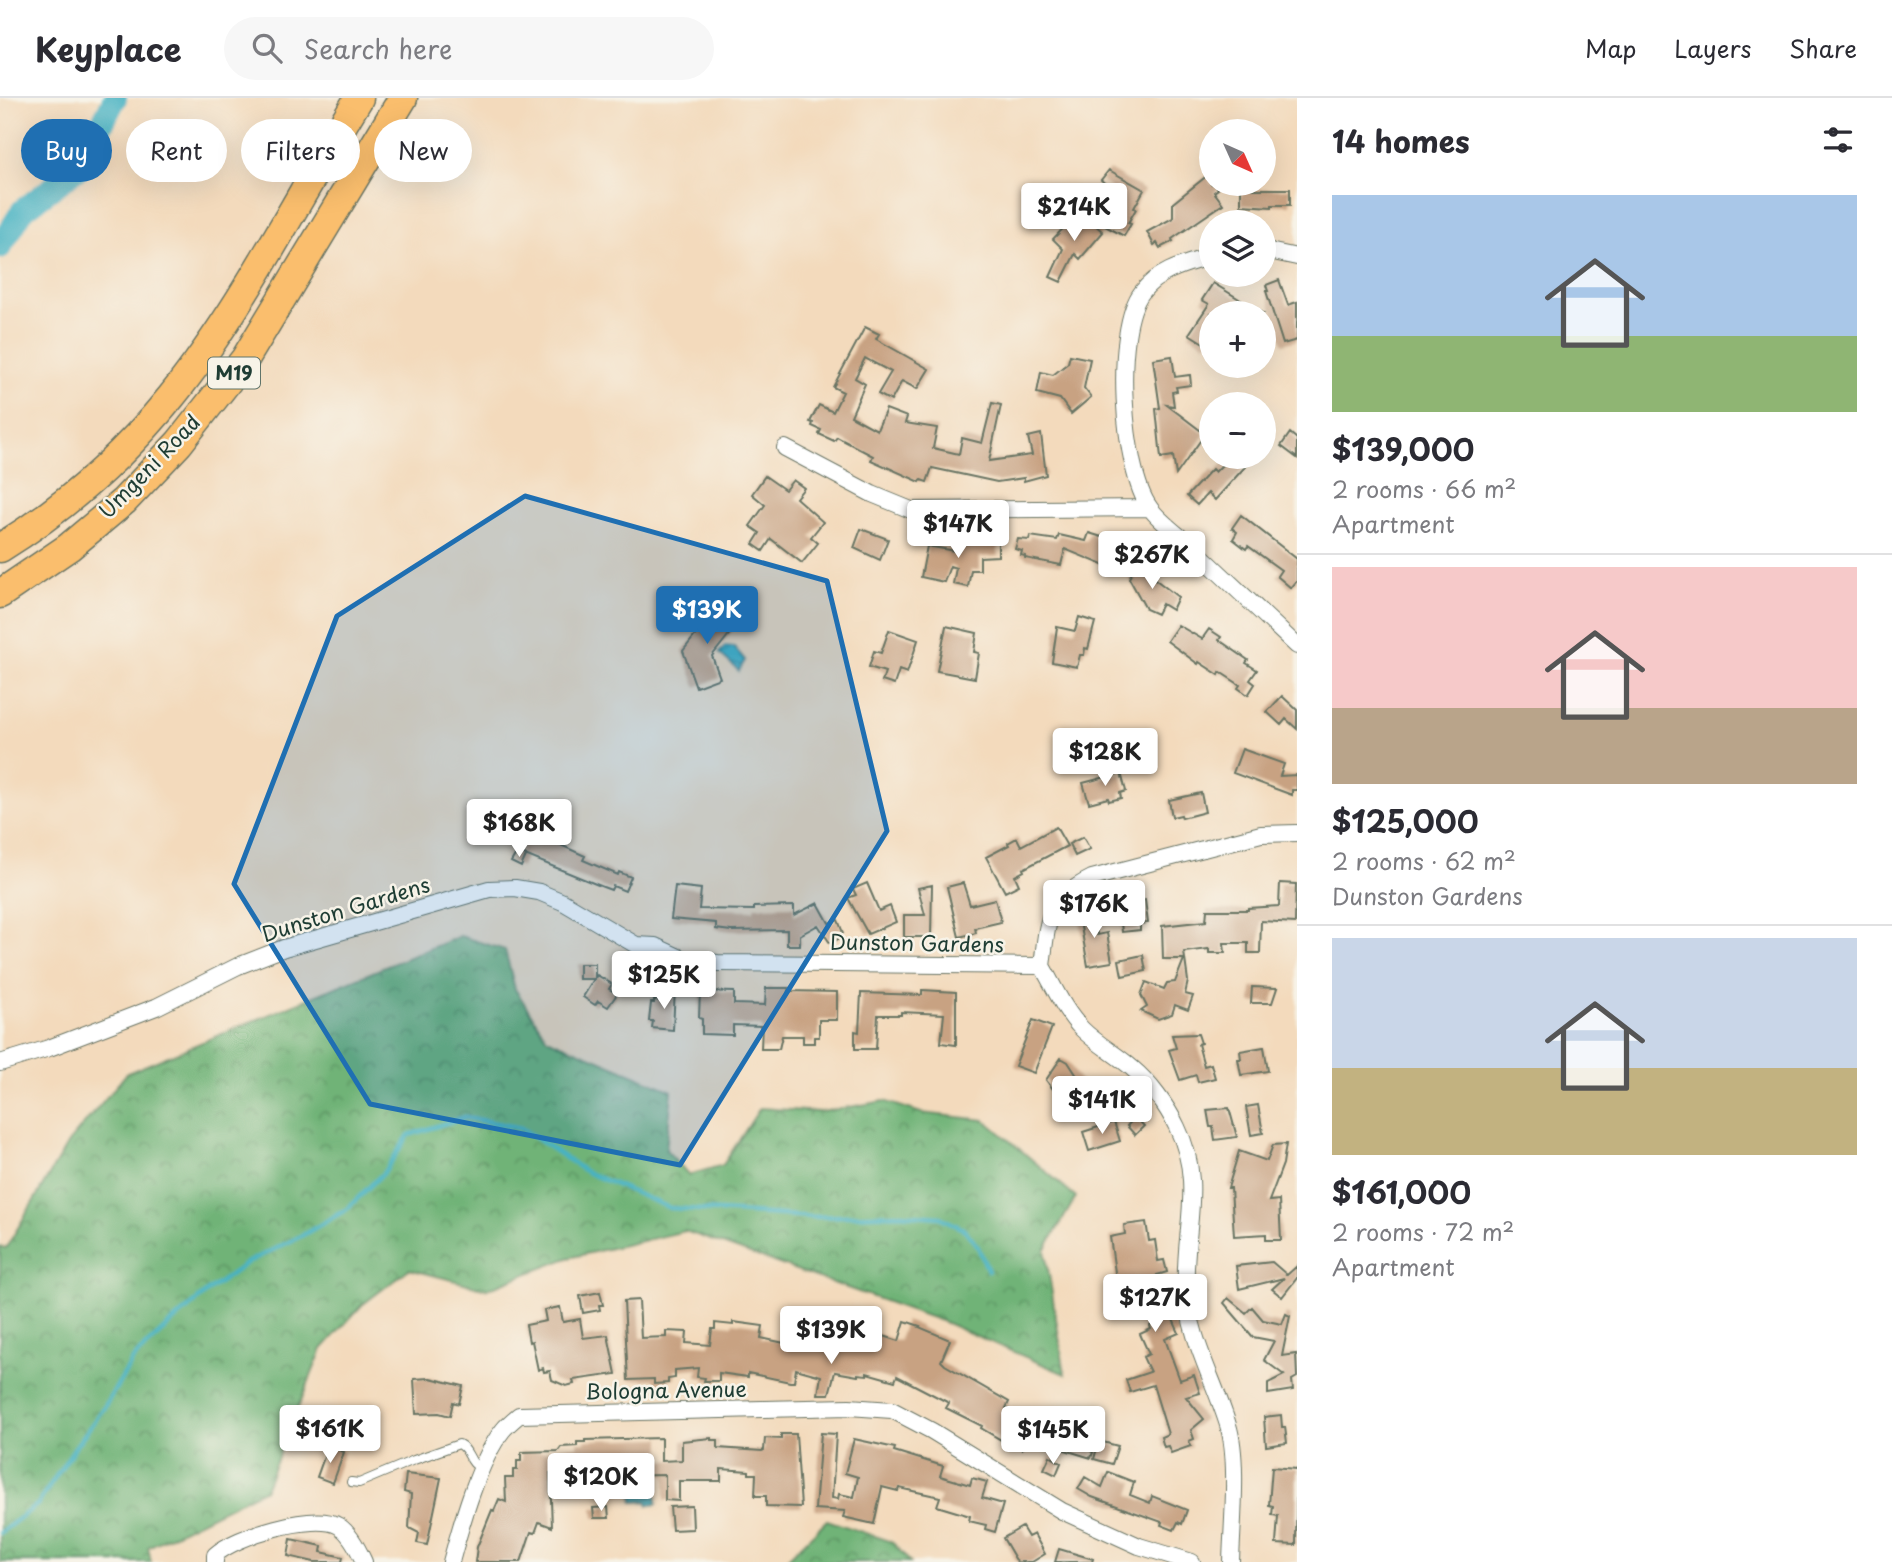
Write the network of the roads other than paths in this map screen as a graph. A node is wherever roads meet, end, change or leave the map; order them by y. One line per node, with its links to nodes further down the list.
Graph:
1 (359, 98): 8 (highway, Umgeni Road / M19)
2 (403, 98): 9 (highway, Umgeni Road / M19)
3 (1276, 253): 4 (street)
4 (1297, 257)
5 (1199, 260): 7 (street)
6 (785, 448): 7 (street)
7 (1150, 508): 10 (street)
8 (0, 548)
9 (0, 594)
10 (1297, 646)
11 (1297, 833): 12 (street)
12 (1042, 966): 13 (street, Dunston Gardens); 20 (street)
13 (0, 1063)
14 (483, 1470): 15 (lane); 18 (street, Bologna Avenue); 19 (street, Bologna Avenue)
15 (351, 1482)
16 (215, 1562): 17 (street)
17 (364, 1562)
18 (452, 1562)
19 (1192, 1562)
20 (1231, 1562)

